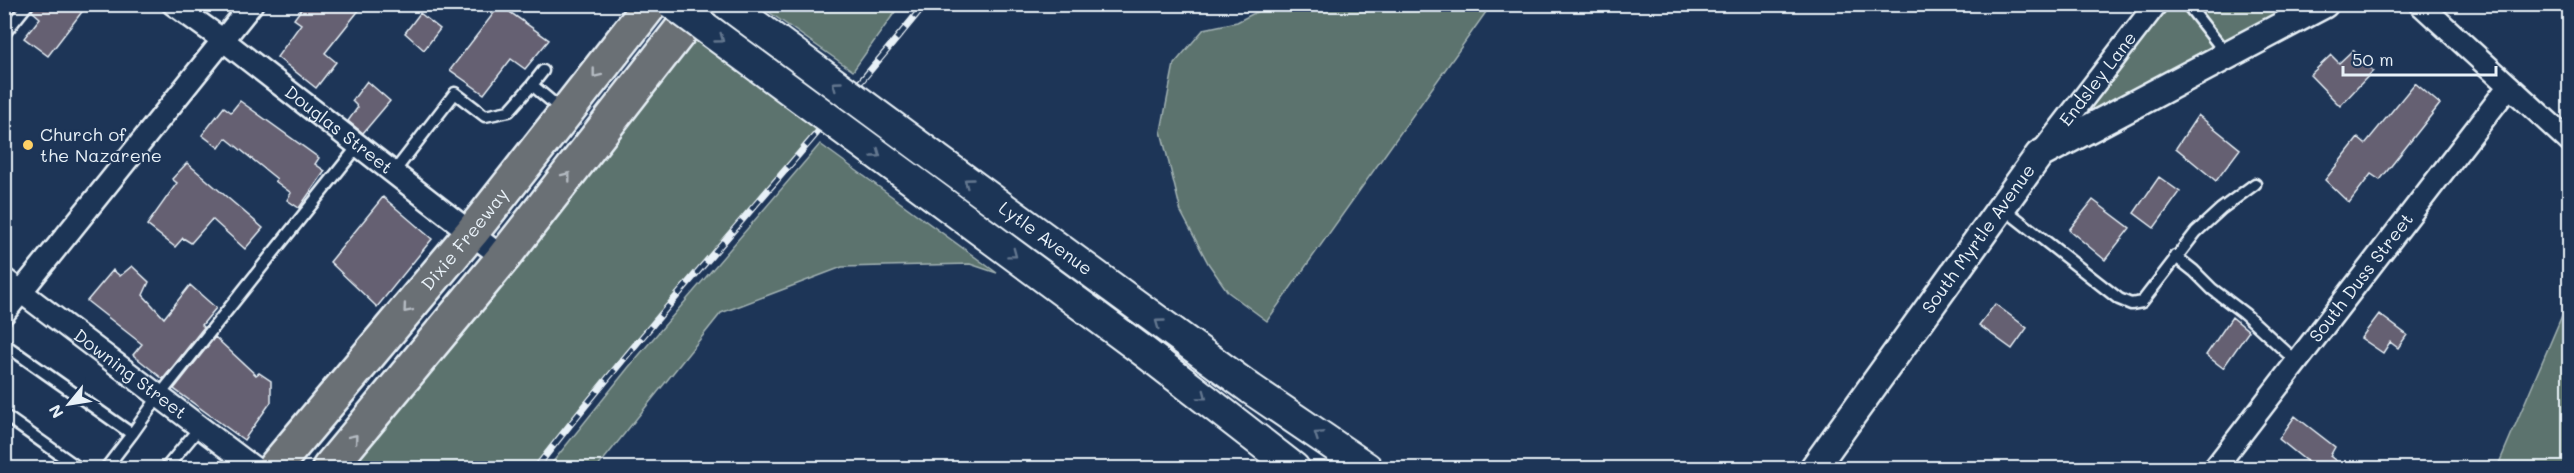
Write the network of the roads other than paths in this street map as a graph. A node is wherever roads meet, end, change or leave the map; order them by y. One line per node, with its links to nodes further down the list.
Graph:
1 (28, 4): 12 (lane)
2 (173, 4): 13 (street, Douglas Street)
3 (252, 4): 13 (street)
4 (673, 4): 42 (main road, Lytle Avenue, one-way to 42, bridge)
5 (701, 4): 27 (main road, one-way to 5)
6 (727, 4): 43 (main road, Lytle Avenue, one-way to 6, bridge)
7 (2156, 4): 21 (street, Endsley Lane)
8 (2187, 4): 14 (lane)
9 (2324, 4): 14 (street, South Myrtle Avenue)
10 (2420, 4): 17 (street)
11 (635, 12): 18 (main road, Dixie Freeway, one-way to 18)
12 (4, 34)
13 (223, 40): 20 (street, Douglas Street); 28 (street)
14 (2227, 55): 21 (street, South Myrtle Avenue)
15 (543, 71): 16 (lane)
16 (532, 85): 18 (lane); 22 (lane)
17 (2509, 86): 19 (street); 31 (street, South Duss Street)
18 (565, 113): 25 (main road, Dixie Freeway)
19 (2570, 142)
20 (359, 145): 22 (street, Douglas Street); 32 (lane)
21 (2040, 155): 24 (street, South Myrtle Avenue)
22 (394, 172): 25 (street, Douglas Street)
23 (2255, 184): 26 (lane)
24 (2001, 207): 26 (lane); 44 (street, South Myrtle Avenue)
25 (472, 232): 27 (street, Douglas Street); 40 (main road, Dixie Freeway, one-way to 40)
26 (2175, 256): 31 (lane)
27 (503, 258): 41 (main road, one-way to 27)
28 (13, 285): 29 (street); 32 (street, Downing Street)
29 (4, 313)
30 (4, 344): 35 (lane)
31 (2297, 362): 45 (street, South Duss Street)
32 (159, 396): 34 (street, Downing Street); 35 (lane)
33 (4, 415): 36 (lane)
34 (200, 427): 38 (lane); 39 (street, Downing Street)
35 (132, 434): 37 (lane)
36 (79, 468)
37 (106, 468)
38 (166, 468)
39 (254, 468)
40 (274, 468)
41 (328, 468)
42 (1294, 468)
43 (1366, 468)
44 (1814, 468)
45 (2215, 468)

